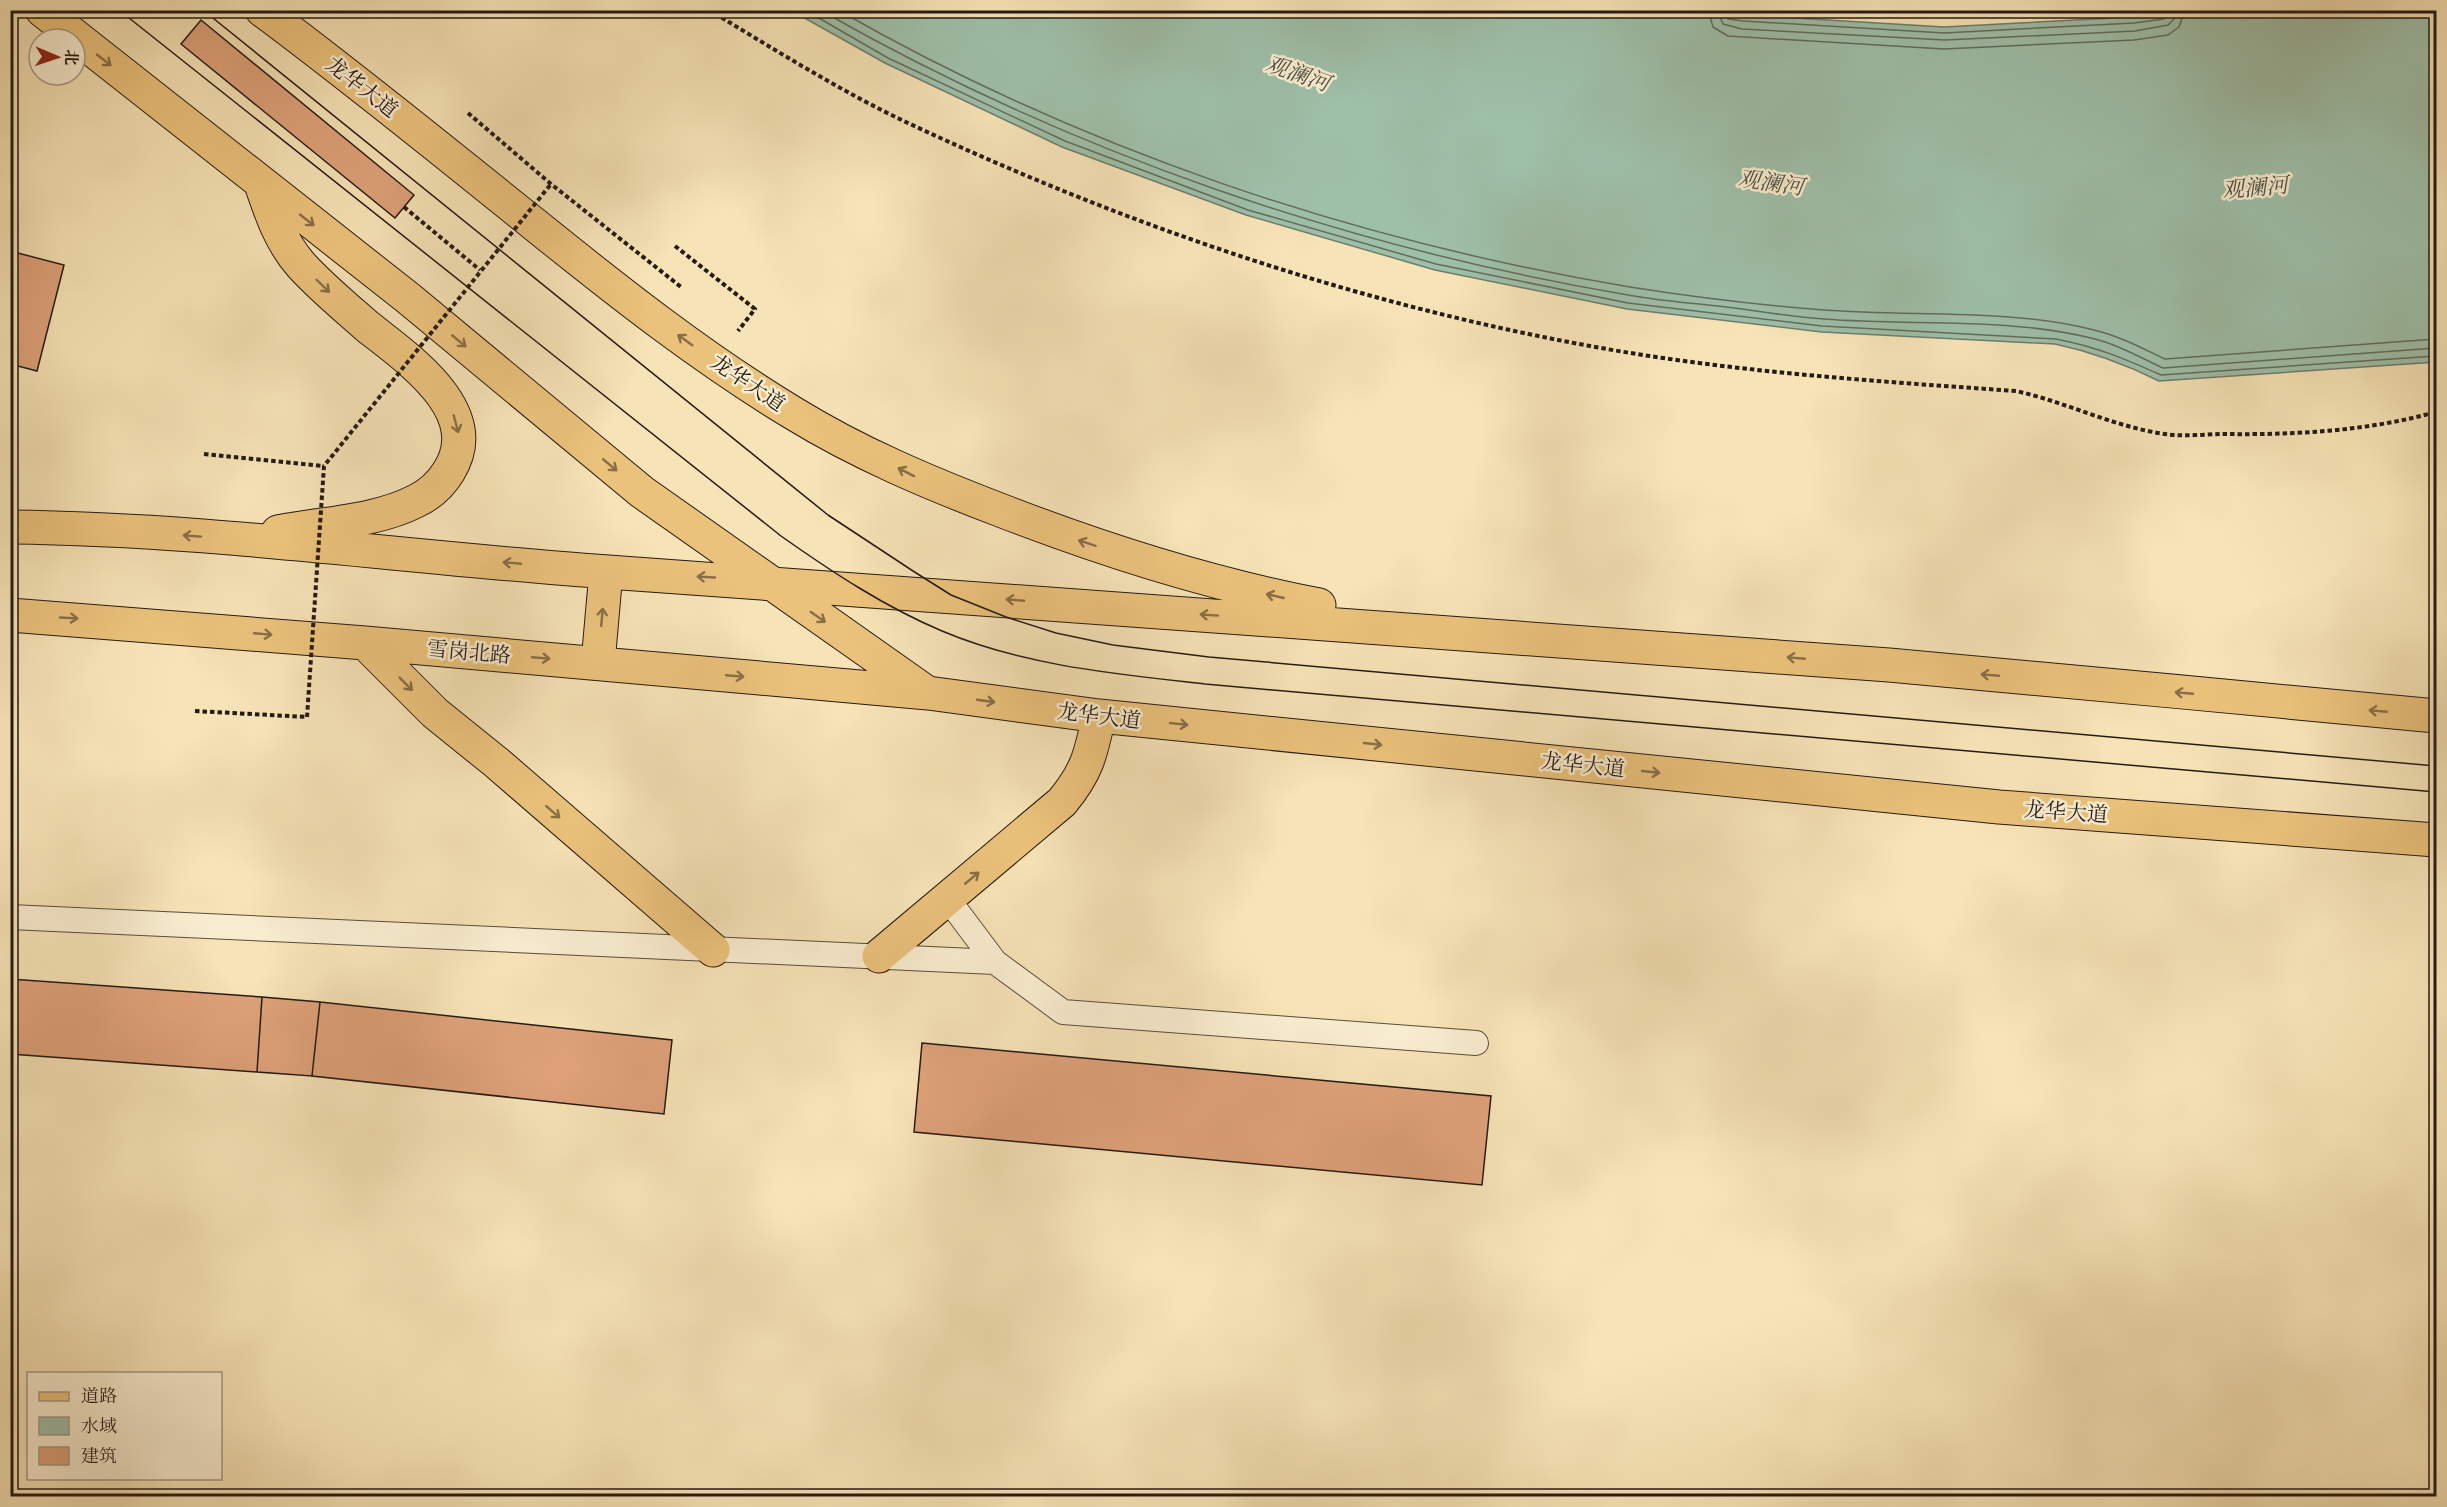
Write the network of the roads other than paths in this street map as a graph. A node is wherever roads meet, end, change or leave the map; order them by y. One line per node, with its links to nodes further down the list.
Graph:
1 (42, 10): 3 (main road, 龙华大道, one-way to 3)
2 (262, 10): 9 (main road, 龙华大道, one-way to 2)
3 (261, 184): 5 (main road, one-way to 5); 7 (main road, 龙华大道, one-way to 7)
4 (10, 527): 5 (main road, one-way to 4)
5 (237, 539): 6 (main road, one-way to 5)
6 (606, 572): 7 (main road, one-way to 6); 11 (main road, one-way to 6)
7 (765, 580): 9 (main road, 龙华大道, one-way to 7); 12 (main road, 龙华大道, one-way to 12)
8 (10, 615): 10 (main road, 雪岗北路, one-way to 10)
9 (1456, 631): 14 (main road, 龙华大道, one-way to 9)
10 (365, 643): 11 (main road, 雪岗北路, one-way to 11); 18 (main road, one-way to 18)
11 (598, 663): 12 (main road, 雪岗北路, one-way to 12)
12 (928, 693): 13 (main road, 龙华大道, one-way to 13)
13 (1099, 716): 15 (main road, 龙华大道, one-way to 15); 16 (main road, one-way to 13)
14 (2436, 716)
15 (2436, 840)
16 (947, 898): 19 (main road); 20 (lane)
17 (10, 917): 18 (lane)
18 (713, 950): 19 (lane)
19 (879, 956): 20 (lane)
20 (995, 962): 21 (lane)
21 (1476, 1043)

